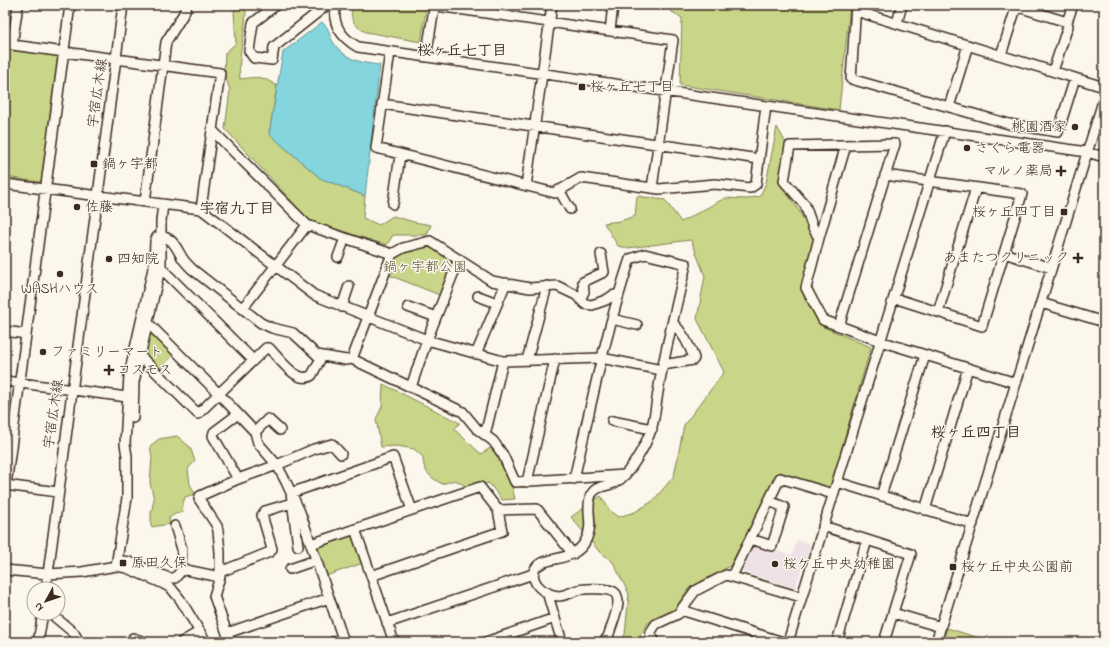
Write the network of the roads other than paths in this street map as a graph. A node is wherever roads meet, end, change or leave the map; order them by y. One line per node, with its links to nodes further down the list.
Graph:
1 (18, 5): 19 (street)
2 (70, 5): 21 (street)
3 (123, 5): 25 (street, 宇宿広木線)
4 (187, 5): 26 (street)
5 (276, 5): 6 (street)
6 (326, 5)
7 (336, 5): 22 (street)
8 (437, 5): 15 (street); 24 (street)
9 (552, 5): 15 (street)
10 (613, 5): 18 (street)
11 (902, 5): 17 (street)
12 (1073, 5): 16 (street)
13 (1015, 6): 16 (street); 23 (street)
14 (856, 8): 17 (street); 35 (street)
15 (549, 22): 18 (street); 28 (street)
16 (1067, 22): 27 (street)
17 (897, 23): 20 (street)
18 (610, 31): 31 (street)
19 (9, 45): 21 (street)
20 (968, 45): 23 (street); 35 (street)
21 (63, 52): 25 (street); 51 (street)
22 (390, 52): 24 (street); 33 (street)
23 (1001, 55): 27 (street)
24 (426, 57): 28 (street)
25 (116, 59): 26 (street); 53 (street, 宇宿広木線)
26 (162, 65): 37 (street); 54 (street)
27 (1053, 71): 29 (street)
28 (542, 74): 31 (street); 36 (street)
29 (1075, 78): 30 (street); 35 (street)
30 (1104, 87)
31 (666, 91): 34 (street); 39 (street)
32 (1104, 98): 41 (street)
33 (382, 104): 36 (street); 42 (street)
34 (766, 106): 38 (street); 44 (street)
35 (949, 107)
36 (535, 126): 39 (street); 48 (street)
37 (212, 130): 57 (street); 59 (street)
38 (945, 132): 41 (street); 46 (street)
39 (658, 144): 44 (street); 49 (street)
40 (846, 145): 45 (street); 62 (street); 62 (street)
41 (1088, 152): 43 (street); 70 (street)
42 (400, 155): 48 (street); 56 (street)
43 (1104, 157)
44 (759, 159): 49 (street)
45 (886, 175): 46 (street); 91 (street)
46 (930, 181): 50 (street); 76 (street)
47 (5, 184): 51 (street)
48 (526, 186): 52 (street)
49 (652, 188): 52 (street)
50 (976, 188): 63 (street); 83 (street)
51 (45, 189): 53 (street); 93 (street)
52 (559, 190): 58 (street)
53 (98, 196): 54 (street); 112 (street, 宇宿広木線)
54 (145, 202): 55 (street)
55 (163, 204): 57 (street); 60 (street)
56 (393, 204)
57 (201, 209): 68 (street)
58 (570, 209)
59 (307, 225): 61 (street); 68 (street)
60 (161, 236): 69 (street); 82 (street); 114 (street)
61 (345, 238): 64 (street); 66 (street)
62 (819, 238): 91 (street)
63 (1004, 253): 70 (street); 83 (street)
64 (392, 254): 67 (street); 84 (street)
65 (602, 254): 77 (street)
66 (338, 257)
67 (459, 259): 71 (street); 85 (street)
68 (275, 266): 80 (street); 82 (street)
69 (161, 268): 88 (street); 103 (street)
70 (1051, 268): 79 (street)
71 (506, 283): 73 (street); 78 (street)
72 (349, 286): 80 (street)
73 (547, 286): 77 (street); 104 (street)
74 (618, 294): 77 (street); 86 (street); 89 (street)
75 (478, 296): 78 (street)
76 (894, 298): 83 (street); 95 (street)
77 (580, 299)
78 (497, 303): 96 (street)
79 (1041, 303): 87 (street); 110 (street)
80 (342, 307): 84 (street)
81 (408, 307): 85 (street)
82 (243, 308): 99 (street)
83 (938, 312)
84 (368, 317): 94 (street); 101 (street)
85 (436, 317): 94 (street)
86 (612, 319): 90 (street); 100 (street)
87 (1104, 322)
88 (148, 323): 98 (street); 113 (street)
89 (673, 323): 106 (street); 106 (street)
90 (637, 325)
91 (839, 326): 95 (street)
92 (5, 331): 93 (street)
93 (26, 334): 109 (street)
94 (427, 340): 96 (street); 111 (street)
95 (880, 341): 97 (street); 129 (street)
96 (476, 354): 105 (street)
97 (925, 355): 107 (street); 134 (street)
98 (140, 356): 113 (street); 116 (street)
99 (322, 356): 101 (street); 103 (street)
100 (601, 358): 102 (street); 106 (street); 127 (street)
101 (352, 359): 111 (street)
102 (555, 359): 104 (street); 128 (street)
103 (253, 360): 113 (street)
104 (527, 360): 105 (street)
105 (503, 361): 122 (street)
106 (663, 368): 118 (street)
107 (968, 368): 110 (street); 139 (street)
108 (5, 381): 109 (street)
109 (19, 383): 112 (street); 121 (street)
110 (1016, 383): 140 (street)
111 (411, 388): 122 (street)
112 (72, 390): 114 (street); 131 (street, 宇宿広木線)
113 (219, 394): 115 (street)
114 (127, 398): 150 (street)
115 (238, 414): 120 (street); 126 (street)
116 (133, 418)
117 (612, 420): 118 (street)
118 (652, 429): 125 (street)
119 (280, 430): 120 (street)
120 (255, 432): 124 (street)
121 (9, 433): 130 (street)
122 (485, 435): 128 (street)
123 (341, 454): 124 (street)
124 (277, 465): 126 (street); 132 (street)
125 (625, 475): 127 (street); 148 (street)
126 (238, 479): 155 (street)
127 (574, 479): 128 (street)
128 (527, 482)
129 (837, 482): 133 (street); 134 (street)
130 (5, 485): 131 (street)
131 (58, 492): 154 (street, 宇宿広木線)
132 (291, 493): 136 (street); 137 (street); 146 (street)
133 (833, 494): 135 (street); 142 (street)
134 (881, 496): 139 (street)
135 (770, 500): 144 (street); 144 (street)
136 (292, 503): 147 (street); 155 (street)
137 (412, 510): 138 (street); 143 (street)
138 (498, 510): 148 (street); 157 (street)
139 (925, 510): 140 (street)
140 (973, 524): 169 (street)
141 (175, 526): 153 (street)
142 (823, 526): 145 (street); 161 (street)
143 (355, 529): 146 (street); 157 (street)
144 (751, 539): 158 (street)
145 (867, 540): 164 (street); 187 (street)
146 (311, 544): 149 (street)
147 (298, 546)
148 (573, 554): 156 (street)
149 (316, 560): 151 (street); 162 (street)
150 (117, 563): 153 (street); 154 (street); 170 (street)
151 (290, 569)
152 (5, 570): 154 (street)
153 (181, 571): 155 (street)
154 (48, 574): 159 (street, 宇宿広木線)
155 (220, 574): 171 (street)
156 (533, 574): 160 (street); 168 (street)
157 (371, 576): 168 (street)
158 (732, 576): 161 (street); 163 (street)
159 (47, 581)
160 (546, 592): 165 (street); 173 (street)
161 (802, 597): 186 (street)
162 (329, 598): 171 (street); 172 (street)
163 (681, 610): 184 (street); 185 (street)
164 (893, 613): 169 (street); 188 (street)
165 (555, 618): 182 (street); 183 (street)
166 (42, 621): 174 (street)
167 (60, 621): 175 (street)
168 (387, 623): 181 (street)
169 (941, 628): 189 (street)
170 (200, 632): 178 (street); 179 (street)
171 (228, 638)
172 (343, 640): 180 (street)
173 (604, 641)
174 (38, 642)
175 (79, 642)
176 (132, 642): 177 (street)
177 (144, 642)
178 (182, 642)
179 (206, 642)
180 (333, 642)
181 (394, 642)
182 (486, 642)
183 (562, 642)
184 (655, 642)
185 (783, 642)
186 (788, 642)
187 (837, 642)
188 (884, 642)
189 (936, 642)

